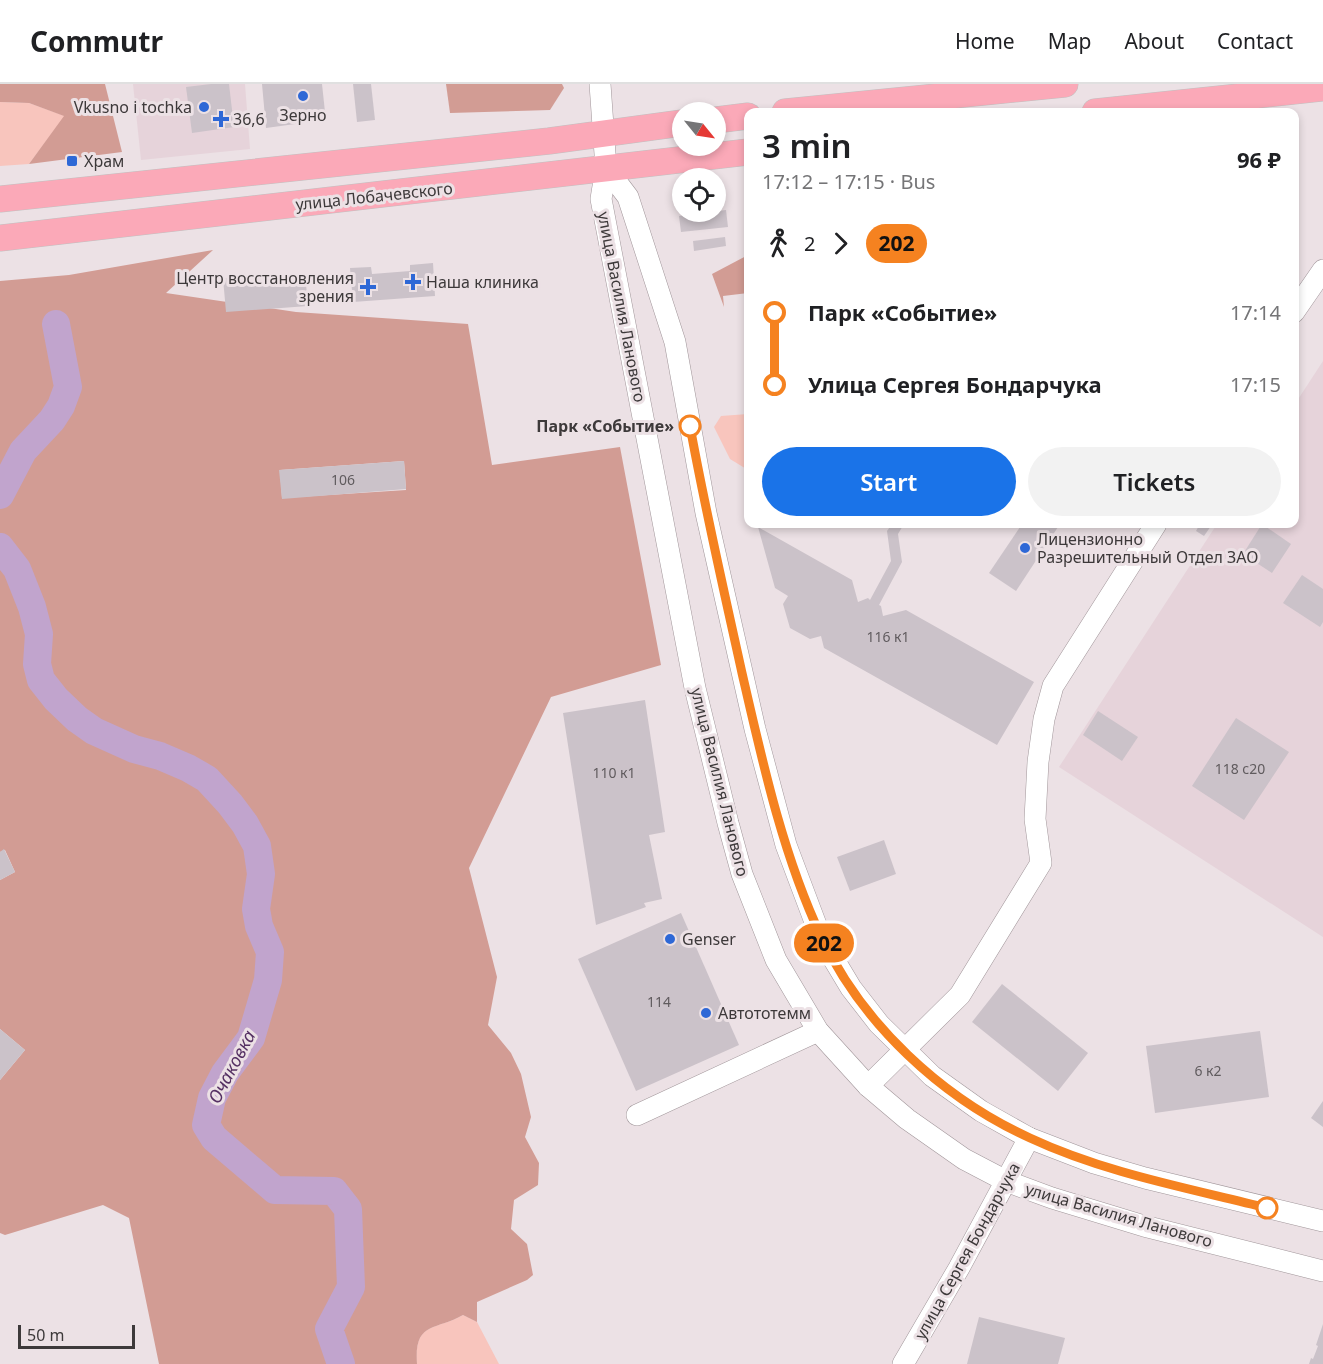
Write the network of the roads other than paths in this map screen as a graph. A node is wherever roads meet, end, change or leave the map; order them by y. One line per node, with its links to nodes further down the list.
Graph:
1 (600, 84): 9 (street)
2 (1065, 84): 4 (main road)
3 (1323, 88): 5 (main road)
4 (825, 108)
5 (1133, 108)
6 (744, 116): 7 (main road)
7 (726, 119)
8 (672, 124): 9 (main road)
9 (603, 132): 11 (street); 12 (main road)
10 (744, 152): 11 (main road, улица Лобачевского)
11 (606, 168): 13 (main road, улица Лобачевского); 17 (street, улица Василия Ланового); 18 (street, улица Василия Ланового)
12 (0, 199)
13 (0, 238)
14 (1323, 270): 15 (street)
15 (1299, 305)
16 (1153, 528): 18 (street)
17 (818, 1031): 19 (street, улица Василия Ланового); 20 (street)
18 (904, 1050): 19 (street); 21 (street, улица Василия Ланового)
19 (868, 1086): 22 (street, улица Василия Ланового)
20 (637, 1115)
21 (1029, 1138): 22 (street, улица Сергея Бондарчука); 23 (street, улица Василия Ланового)
22 (1006, 1181): 24 (street, улица Василия Ланового); 25 (street, улица Сергея Бондарчука)
23 (1323, 1221)
24 (1323, 1270)
25 (903, 1364)

